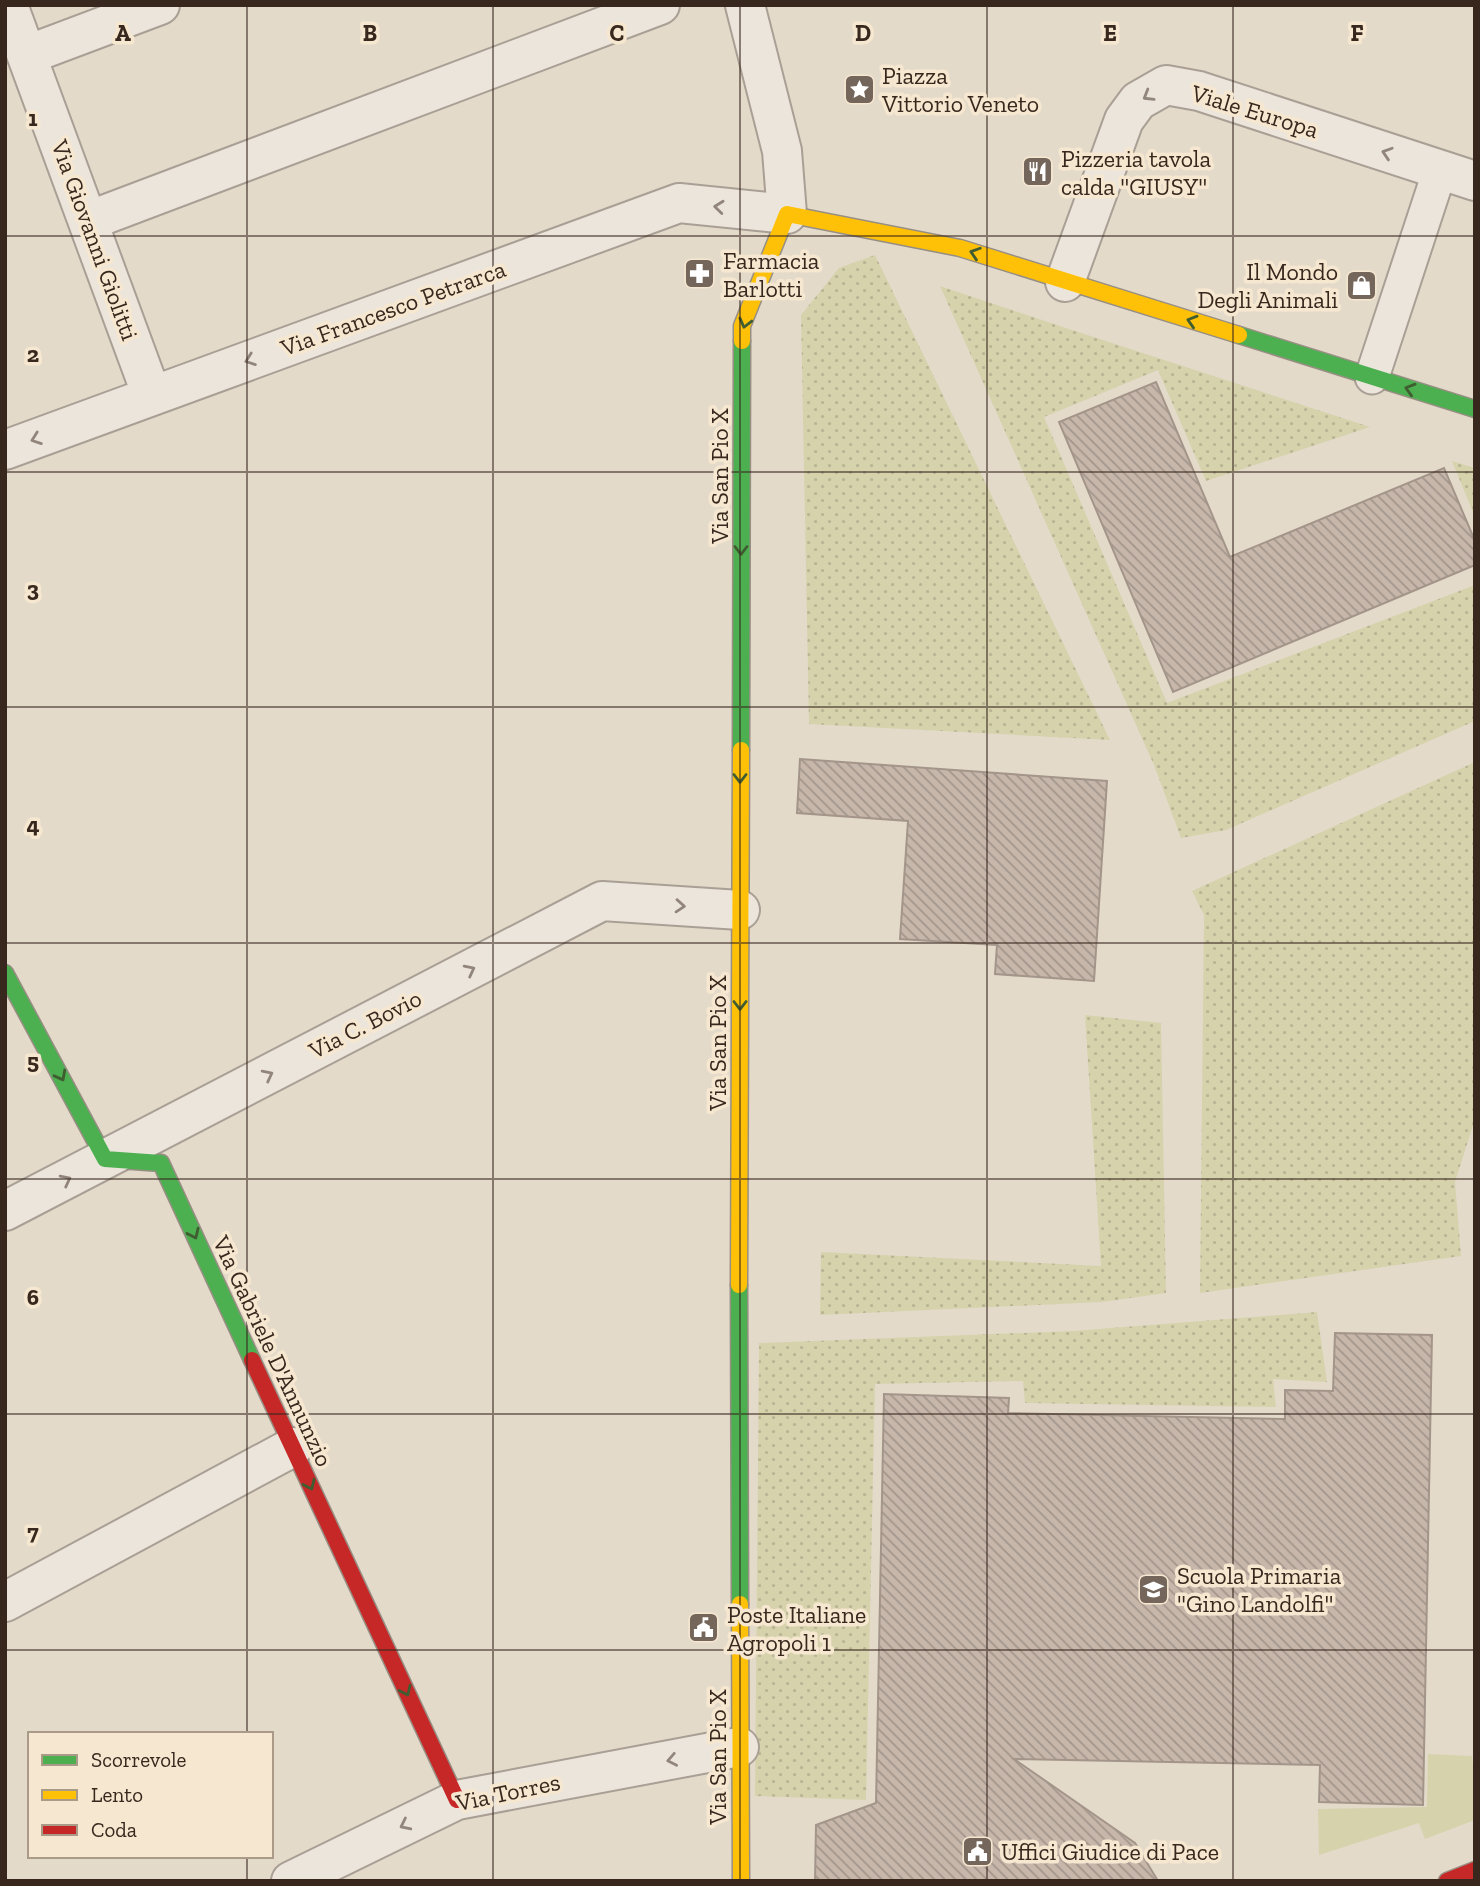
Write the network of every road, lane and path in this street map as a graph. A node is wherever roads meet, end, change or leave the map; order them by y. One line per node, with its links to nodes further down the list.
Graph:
1 (8, 5): 5 (street, Via Giovanni Giolitti)
2 (160, 5): 5 (street)
3 (660, 5): 8 (street)
4 (745, 5): 7 (street)
5 (27, 55): 8 (street, Via Giovanni Giolitti)
6 (1458, 176): 9 (street, Viale Europa, one-way to 9); 10 (lane, Viale Europa)
7 (787, 214): 9 (main road, one-way to 7); 11 (street, Via Francesco Petrarca, one-way to 11); 14 (main road, Via San Pio X, one-way to 14)
8 (88, 221): 11 (street, Via Giovanni Giolitti)
9 (1065, 282): 10 (main road, one-way to 9)
10 (1372, 377): 12 (main road, one-way to 10)
11 (152, 396): 13 (street, Via Francesco Petrarca, one-way to 13)
12 (1475, 409)
13 (5, 450)
14 (740, 910): 16 (street, Via C. Bovio, one-way to 14); 20 (main road, Via San Pio X, one-way to 20)
15 (5, 973): 16 (main road, one-way to 16)
16 (105, 1159): 17 (street, Via C. Bovio, one-way to 16); 18 (main road, Via Gabriele D'Annunzio, one-way to 18)
17 (5, 1211)
18 (293, 1447): 19 (street); 21 (main road, Via Gabriele D'Annunzio, one-way to 21)
19 (5, 1602)
20 (740, 1747): 21 (street, Via Torres, one-way to 21); 24 (main road, Via San Pio X)
21 (457, 1800): 23 (street, Via Torres, one-way to 23)
22 (1475, 1870): 25 (main road)
23 (291, 1881)
24 (741, 1881)
25 (1447, 1881)

